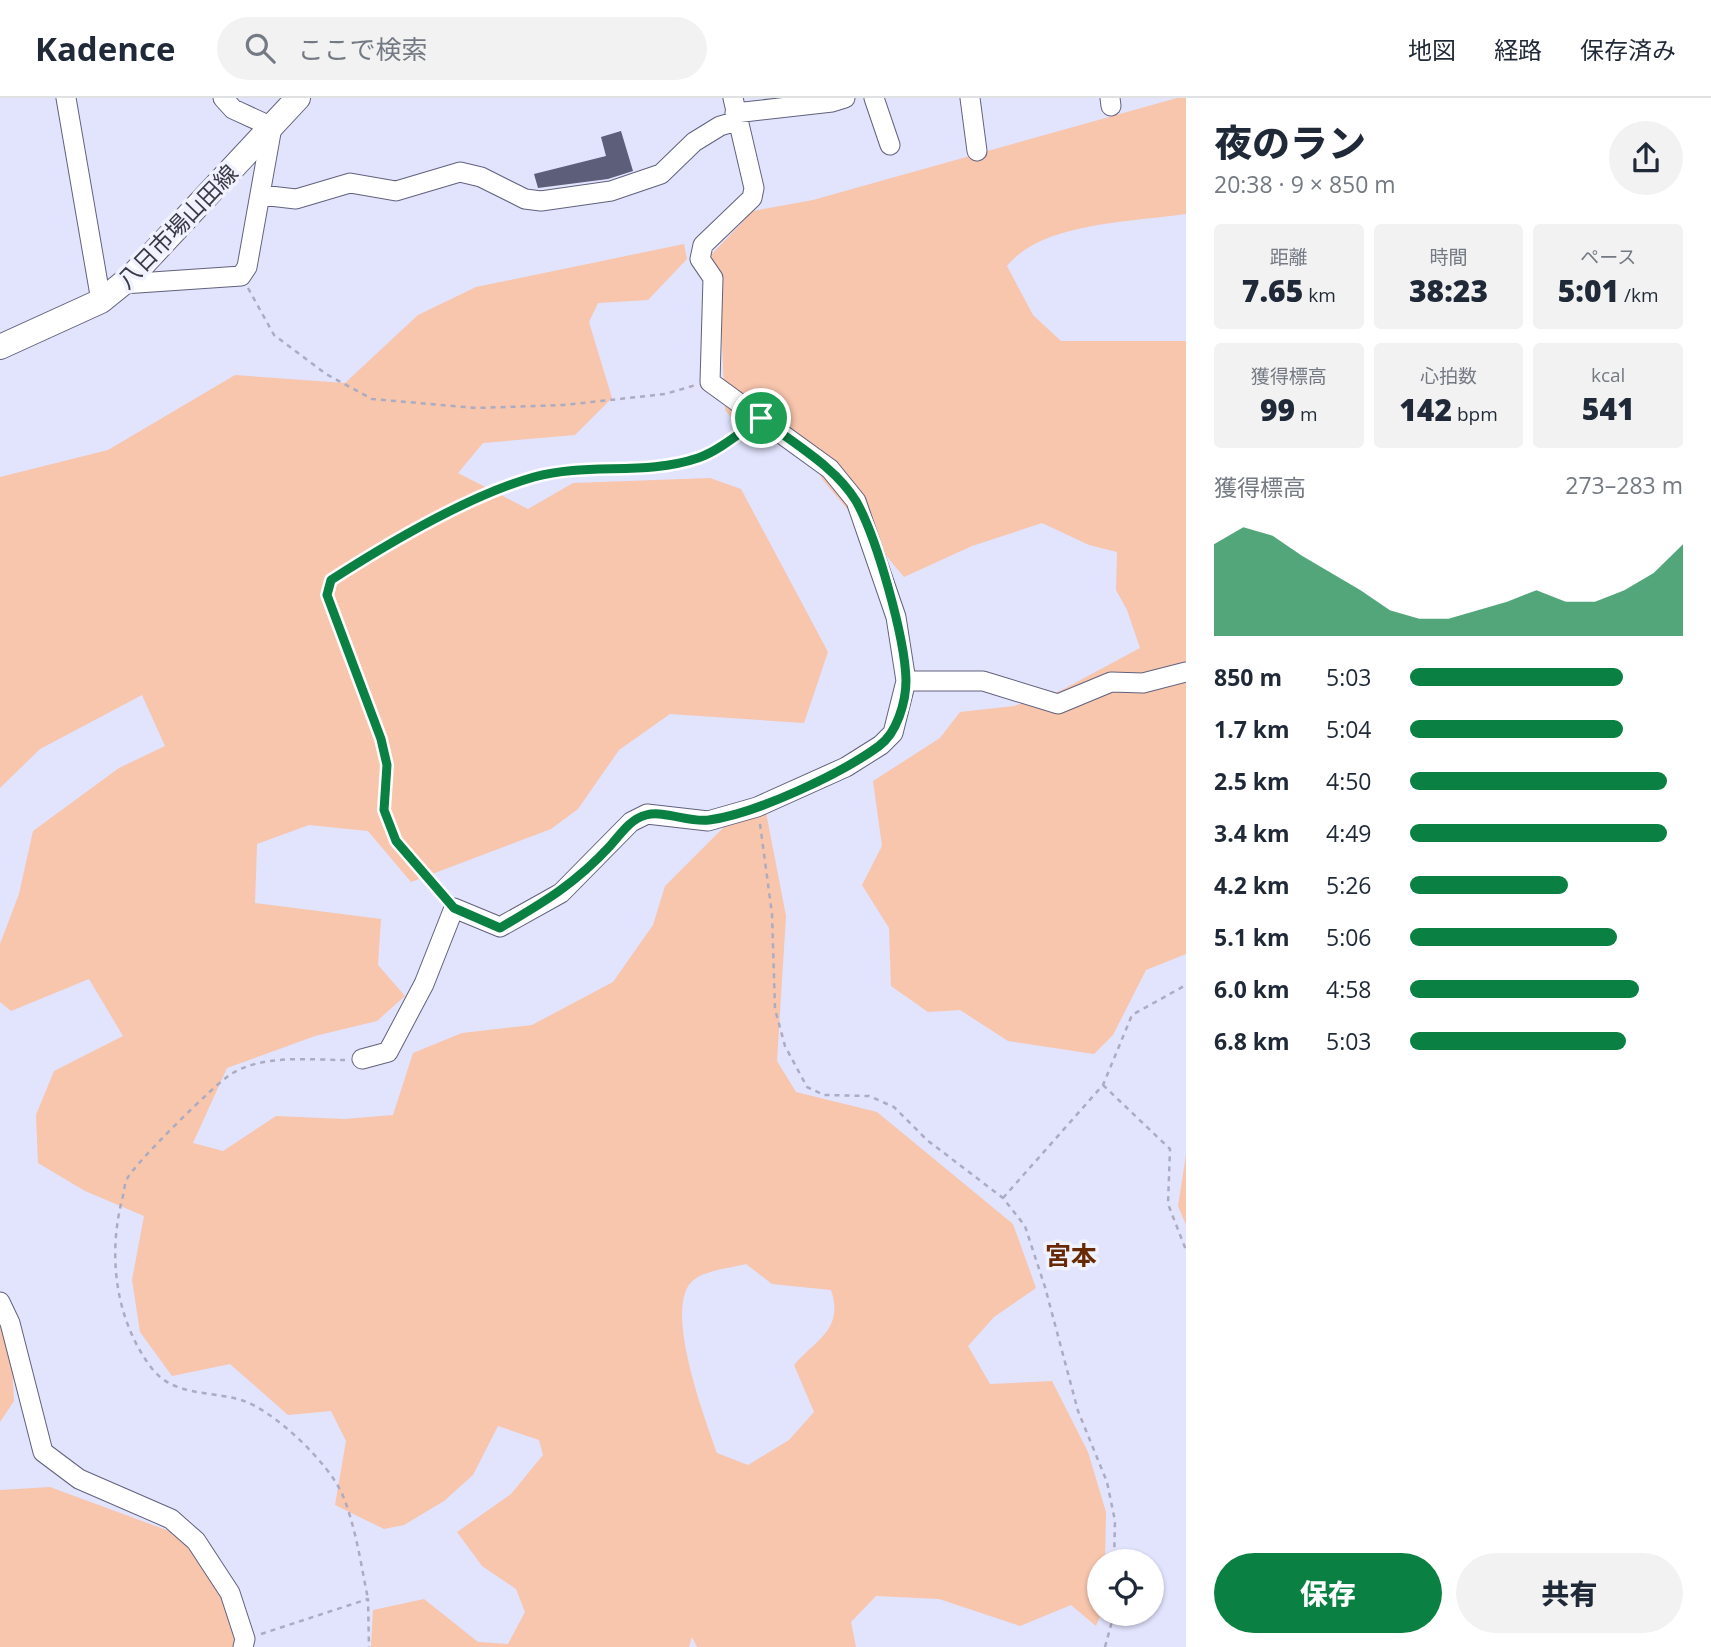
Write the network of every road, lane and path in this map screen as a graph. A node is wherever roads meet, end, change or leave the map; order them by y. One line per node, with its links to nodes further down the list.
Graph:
1 (66, 98): 14 (street)
2 (223, 98): 8 (street)
3 (298, 98): 8 (main road, 八日市場山田線)
4 (845, 98): 7 (street)
5 (874, 98): 9 (street)
6 (970, 98): 10 (street)
7 (735, 111): 11 (street); 16 (street)
8 (272, 127): 11 (street); 13 (main road, 八日市場山田線)
9 (890, 145)
10 (977, 151)
11 (261, 195): 12 (street)
12 (241, 276): 13 (street); 16 (path)
13 (123, 284): 14 (main road, 八日市場山田線)
14 (101, 301): 15 (main road, 八日市場山田線)
15 (0, 347)
16 (710, 383): 17 (street)
17 (761, 418): 19 (street); 21 (path)
18 (1186, 672): 19 (street)
19 (906, 681): 20 (street)
20 (757, 807): 21 (street); 25 (path)
21 (454, 908): 23 (street)
22 (1186, 985): 24 (path)
23 (362, 1059): 29 (path)
24 (1103, 1085): 25 (path); 26 (path)
25 (1003, 1198): 28 (path)
26 (1186, 1250)
27 (0, 1303): 31 (street)
28 (1114, 1549)
29 (368, 1599): 31 (path); 32 (path)
30 (1111, 1626): 33 (path)
31 (244, 1643)
32 (369, 1647)
33 (1105, 1647)

